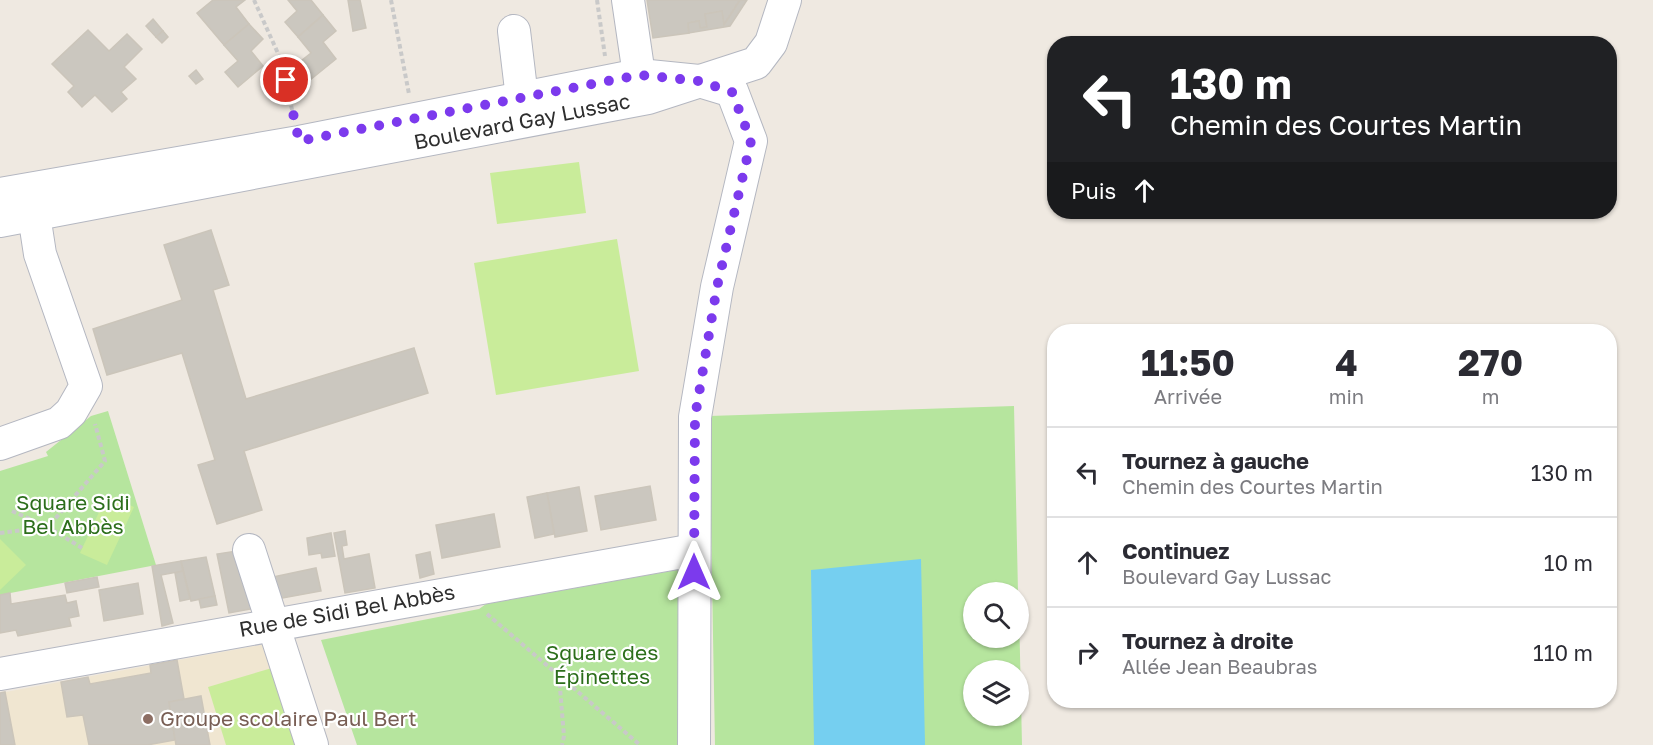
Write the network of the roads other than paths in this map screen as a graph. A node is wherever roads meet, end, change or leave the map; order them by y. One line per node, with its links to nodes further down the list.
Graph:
1 (628, 0): 4 (street)
2 (785, 0): 5 (street)
3 (514, 31): 6 (street)
4 (639, 75): 5 (street, Boulevard Gay Lussac); 6 (street, Boulevard Gay Lussac)
5 (699, 81): 8 (street, Boulevard Gay Lussac); 12 (street)
6 (522, 98): 7 (street, Boulevard Gay Lussac)
7 (0, 194)
8 (34, 215): 9 (street, Boulevard Gay Lussac); 10 (street)
9 (0, 221)
10 (0, 444)
11 (249, 550): 13 (street)
12 (694, 550): 13 (street, Rue de Sidi Bel Abbès); 16 (street)
13 (272, 624): 14 (street, Rue de Sidi Bel Abbès); 15 (street)
14 (0, 674)
15 (312, 745)
16 (694, 745)

